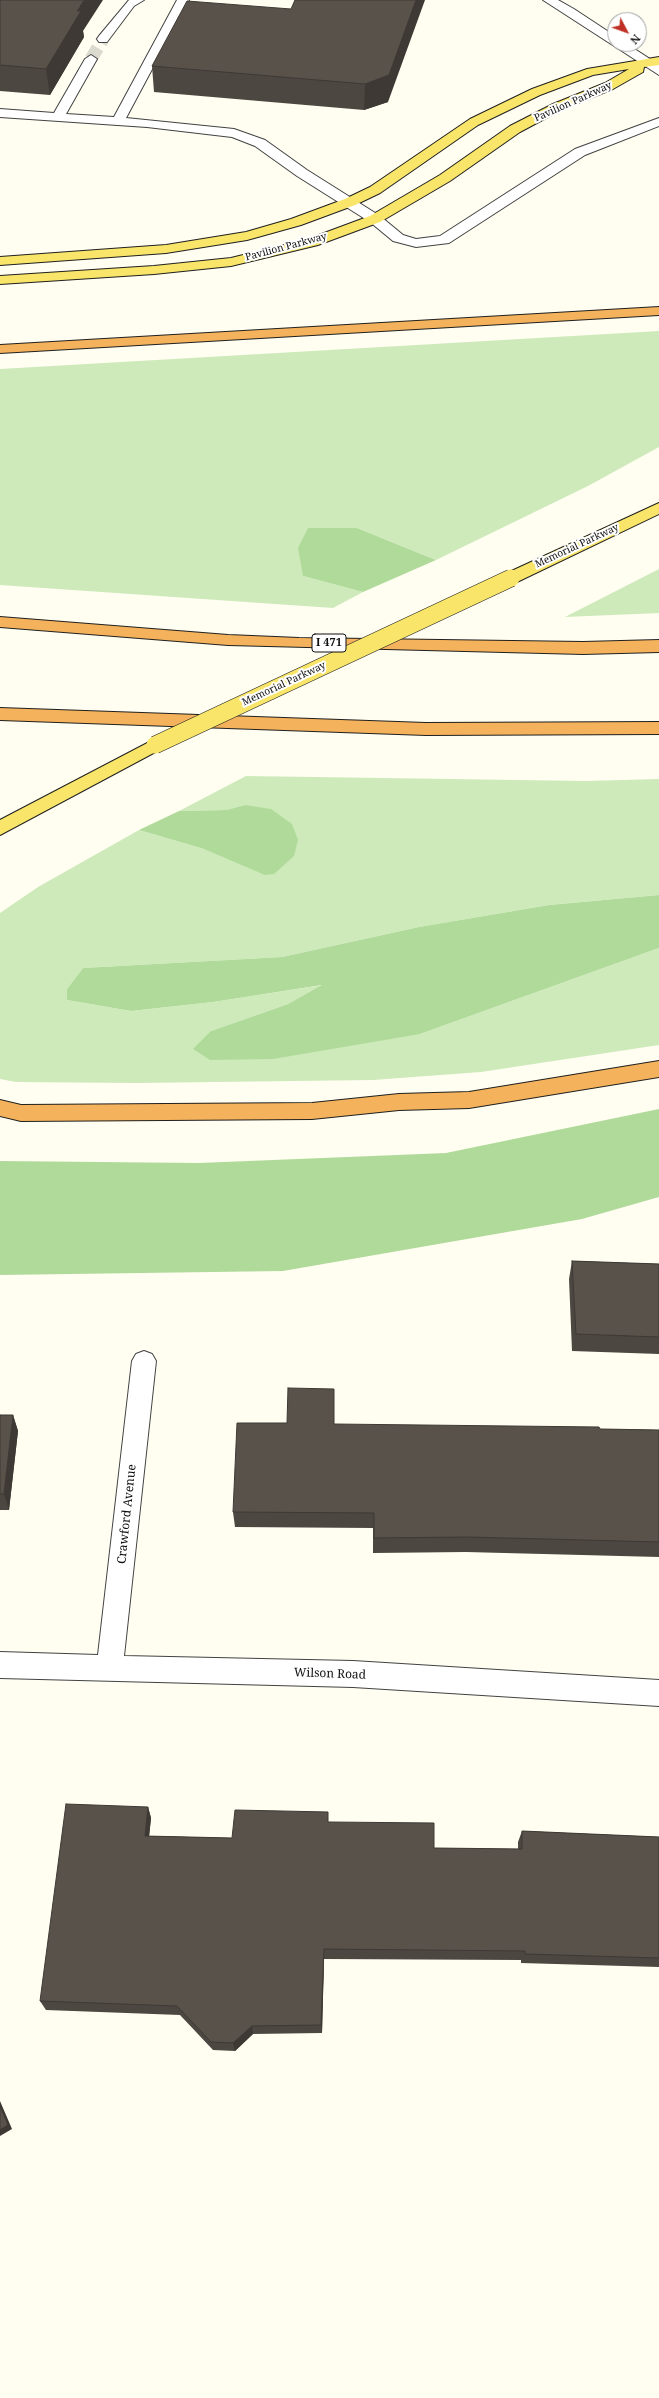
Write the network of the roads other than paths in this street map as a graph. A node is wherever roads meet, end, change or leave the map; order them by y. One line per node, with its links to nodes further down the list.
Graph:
1 (138, 0): 5 (street)
2 (183, 0): 12 (street)
3 (549, 0): 4 (street)
4 (607, 36)
5 (103, 39)
6 (635, 52): 8 (street)
7 (91, 59): 11 (street)
8 (654, 62): 9 (street); 14 (main road, Pavilion Parkway); 15 (main road, Pavilion Parkway)
9 (659, 71)
10 (0, 113): 11 (street)
11 (58, 117): 12 (street)
12 (119, 120): 14 (street)
13 (659, 122): 15 (street)
14 (350, 202): 15 (street); 16 (main road, Pavilion Parkway)
15 (375, 219): 17 (main road, Pavilion Parkway)
16 (0, 261)
17 (0, 280)
18 (656, 312): 19 (highway)
19 (0, 349)
20 (659, 508): 25 (main road, Memorial Parkway, bridge)
21 (0, 622): 22 (highway, I 471)
22 (659, 646)
23 (0, 714): 24 (highway)
24 (659, 728)
25 (0, 828)
26 (659, 1069): 28 (highway)
27 (0, 1108): 28 (highway)
28 (21, 1113): 29 (highway)
29 (0, 1114)
30 (144, 1361): 32 (street, Crawford Avenue)
31 (0, 1665): 32 (street, Wilson Road)
32 (110, 1667): 33 (street, Wilson Road)
33 (659, 1693)

